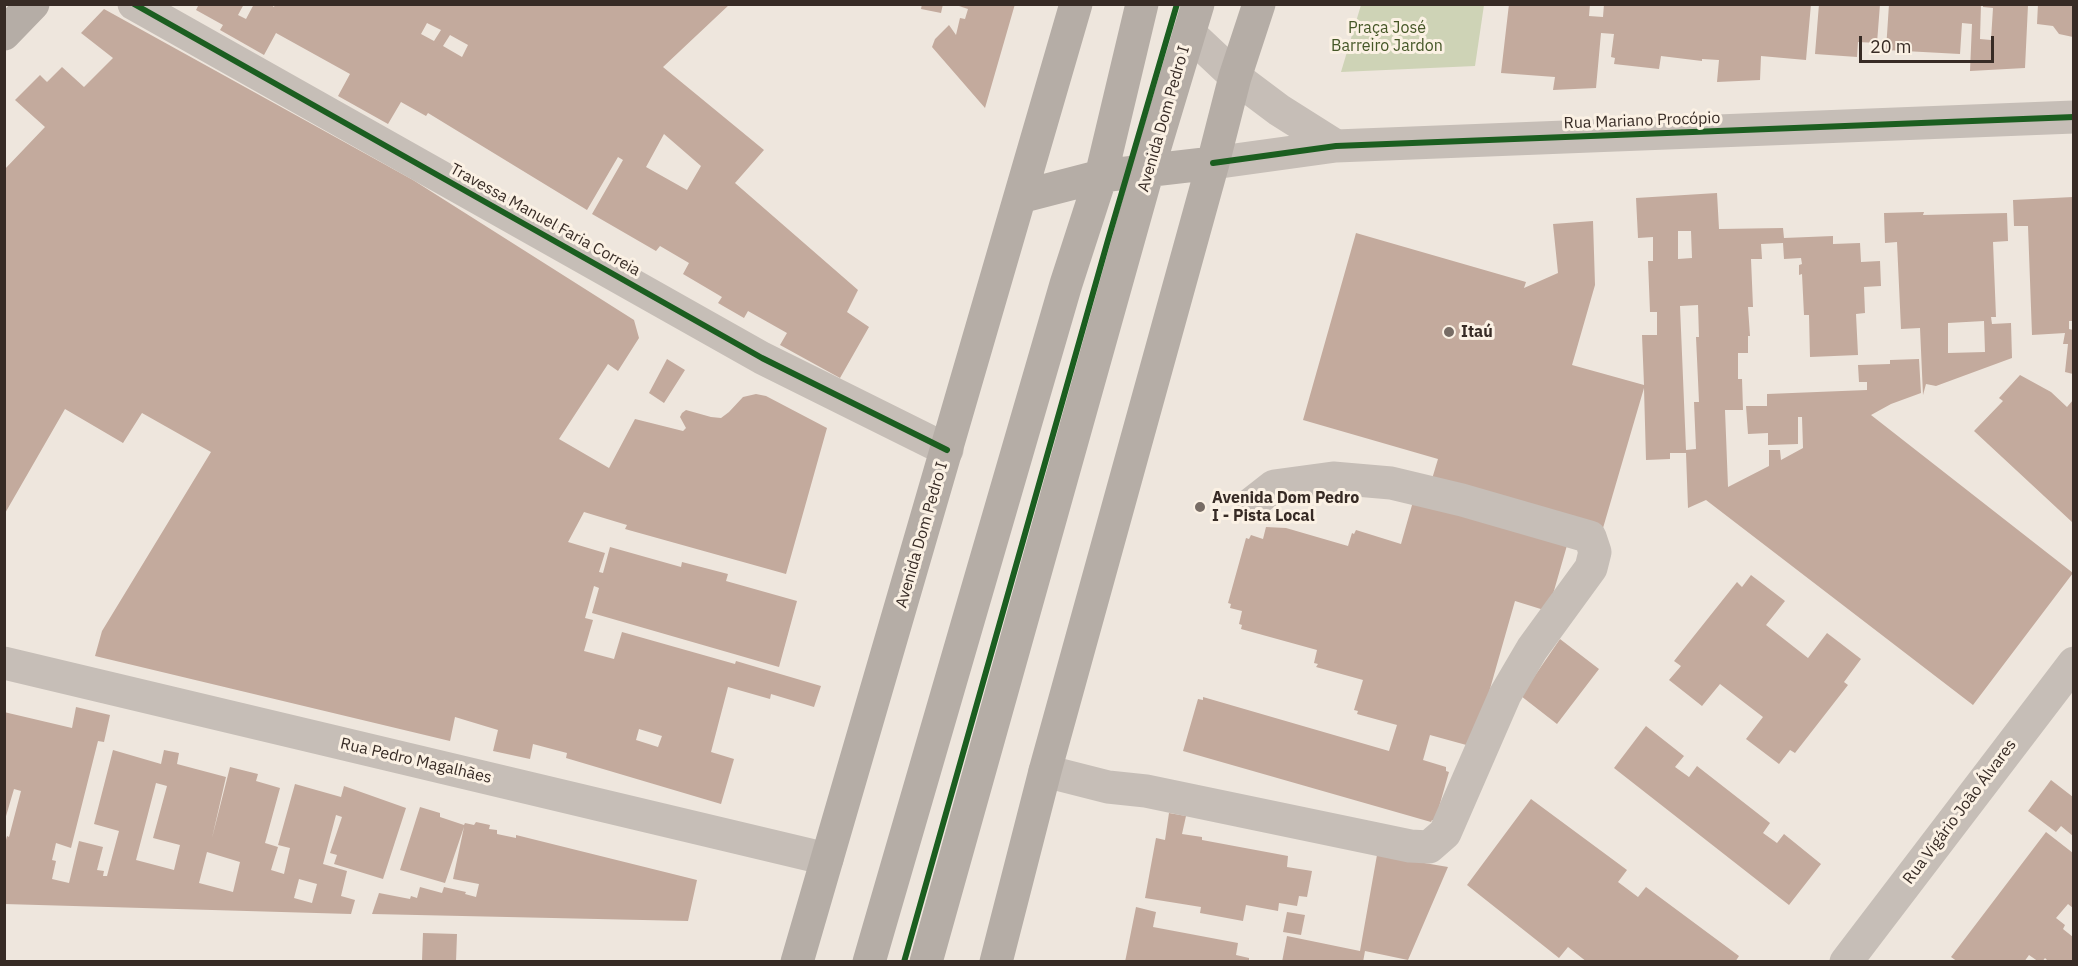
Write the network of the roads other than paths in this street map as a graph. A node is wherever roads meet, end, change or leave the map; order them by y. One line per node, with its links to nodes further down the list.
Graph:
1 (33, 4): 7 (main road)
2 (134, 4): 15 (street, Travessa Manuel Faria Correia)
3 (1076, 4): 14 (main road, Avenida Dom Pedro I)
4 (1142, 4): 13 (main road)
5 (1259, 4): 8 (main road)
6 (1194, 19): 8 (street); 12 (main road, Avenida Dom Pedro I)
7 (4, 34)
8 (1235, 77): 10 (street); 11 (main road)
9 (2073, 117): 10 (street, Rua Mariano Procópio)
10 (1336, 146): 11 (street, Rua Mariano Procópio)
11 (1213, 163): 12 (main road); 19 (main road)
12 (1148, 170): 13 (main road); 23 (main road, Avenida Dom Pedro I)
13 (1101, 176): 14 (main road); 22 (main road)
14 (1020, 196): 15 (main road, Avenida Dom Pedro I)
15 (947, 450): 20 (main road, Avenida Dom Pedro I)
16 (1251, 504): 19 (street)
17 (4, 663): 20 (street, Rua Pedro Magalhães)
18 (2073, 663): 25 (street, Rua Vigário João Álvares)
19 (1045, 771): 24 (main road)
20 (827, 859): 21 (main road, Avenida Dom Pedro I)
21 (797, 962)
22 (869, 962)
23 (926, 962)
24 (996, 962)
25 (1846, 962)

